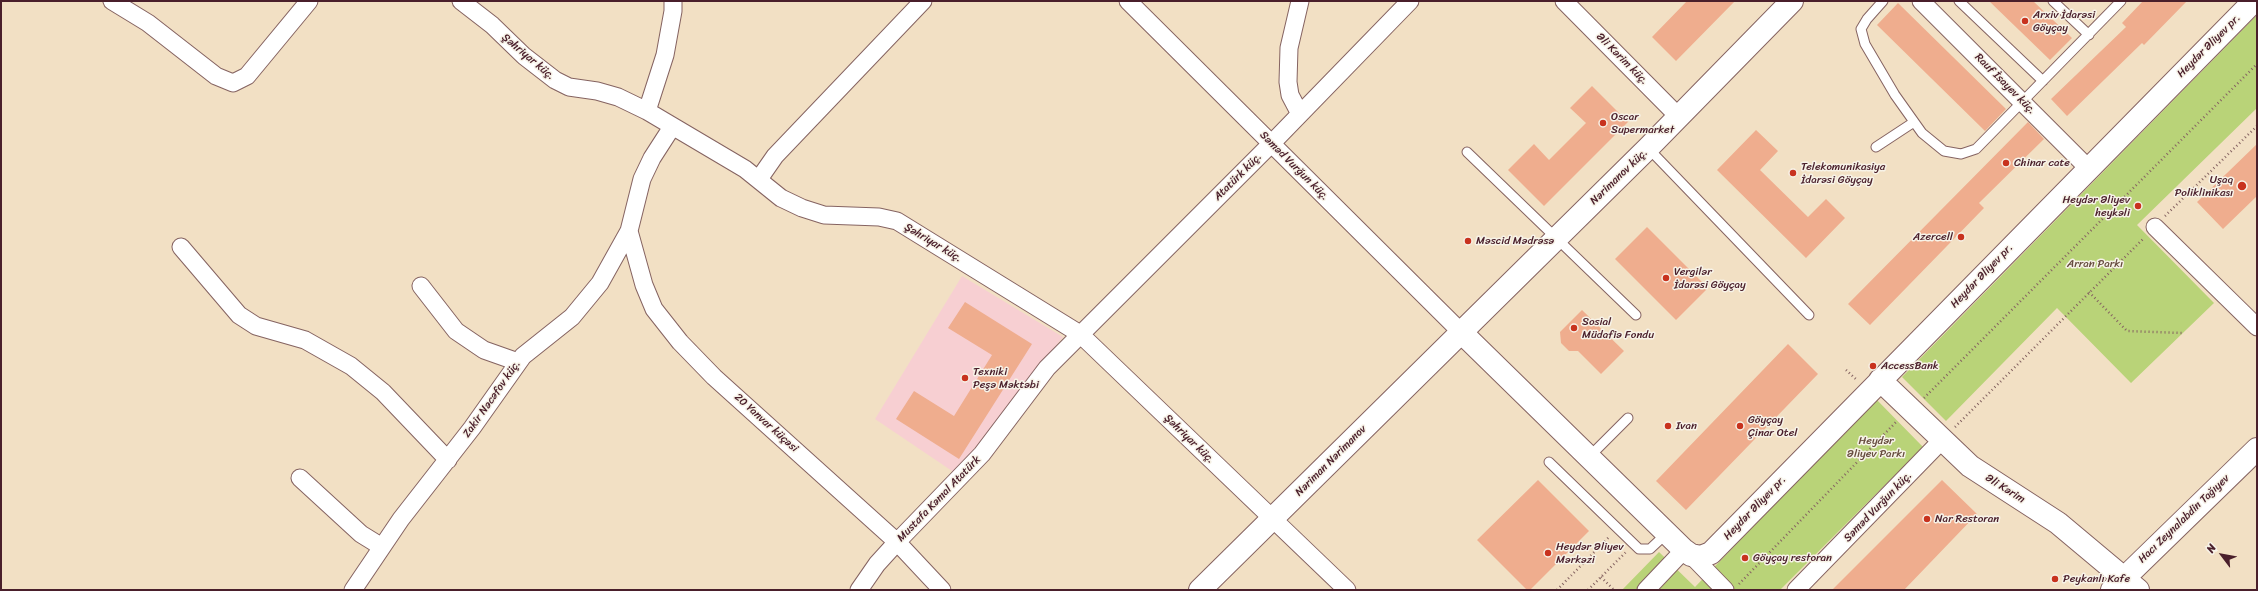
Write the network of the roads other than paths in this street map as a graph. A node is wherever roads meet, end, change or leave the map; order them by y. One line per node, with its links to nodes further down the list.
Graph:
1 (112, 1): 2 (street)
2 (309, 1)
3 (462, 1): 20 (street, Şəhriyar küç.)
4 (673, 1): 20 (street)
5 (923, 1): 30 (street)
6 (1128, 1): 25 (street, Səməd Vurğun küç.)
7 (1300, 1): 21 (street)
8 (1410, 1): 21 (street, Atatürk küç.)
9 (1564, 1): 22 (street, Əli Kərim küç.)
10 (1792, 1): 22 (main road, Nərimanov küç.)
11 (1883, 1): 23 (lane)
12 (1921, 1): 19 (street, Rauf İsayev küç.)
13 (1959, 1): 18 (lane)
14 (2054, 1): 17 (lane)
15 (2121, 1): 17 (lane)
16 (2254, 1): 29 (main road, Heydər Əliyev pr.)
17 (2089, 35): 18 (lane)
18 (2043, 81): 19 (lane)
19 (2023, 103): 23 (lane); 29 (street, Rauf İsayev küç.)
20 (647, 111): 24 (street, Şəhriyar küç.)
21 (1300, 114): 25 (street, Atatürk küç.)
22 (1679, 117): 27 (main road, Nərimanov küç.)
23 (1914, 122): 26 (lane)
24 (672, 127): 30 (street, Şəhriyar küç.); 32 (street, Zakir Nəcəfov küç.)
25 (1271, 144): 39 (street, Səməd Vurğun küç.); 40 (street, Atatürk küç.)
26 (1876, 147)
27 (1648, 148): 33 (main road, Nərimanov küç.); 37 (lane)
28 (1467, 152): 33 (lane)
29 (2088, 168): 42 (main road, Heydər Əliyev pr.)
30 (759, 179): 40 (street, Şəhriyar küç.)
31 (2155, 226): 38 (street)
32 (629, 231): 41 (street, Zakir Nəcəfov küç.); 52 (street, 20 Yanvar küçəsi)
33 (1558, 237): 36 (lane); 39 (main road, Nərimanov küç.)
34 (181, 246): 47 (street)
35 (421, 286): 41 (street)
36 (1636, 315)
37 (1809, 315)
38 (2254, 319)
39 (1460, 332): 46 (main road); 50 (main road, Nəriman Nərimanov)
40 (1080, 334): 50 (street, Şəhriyar küç.); 52 (street, Mustafa Kəmal Atatürk)
41 (518, 362): 47 (street, Zakir Nəcəfov küç.)
42 (1880, 380): 44 (main road, Əli Kərim); 54 (main road, Heydər Əliyev pr.)
43 (1628, 418): 46 (lane)
44 (1942, 440): 55 (main road, Əli Kərim); 63 (street, Səməd Vurğun küç.)
45 (2257, 449): 55 (main road, Hacı Zeynalabdin Tağıyev)
46 (1589, 457): 51 (main road)
47 (448, 460): 53 (street, Zakir Nəcəfov küç.)
48 (1549, 462): 51 (lane)
49 (300, 478): 53 (street)
50 (1272, 519): 59 (main road, Nəriman Nərimanov); 60 (street, Şəhriyar küç.)
51 (1667, 533): 54 (main road)
52 (896, 542): 57 (street, Mustafa Kəmal Atatürk); 58 (street, 20 Yanvar küçəsi)
53 (382, 547): 56 (street, Zakir Nəcəfov küç.)
54 (1695, 553): 61 (street); 62 (street)
55 (2124, 586)
56 (353, 590)
57 (859, 590)
58 (942, 590)
59 (1200, 590)
60 (1347, 590)
61 (1646, 590)
62 (1726, 590)
63 (1796, 590)

